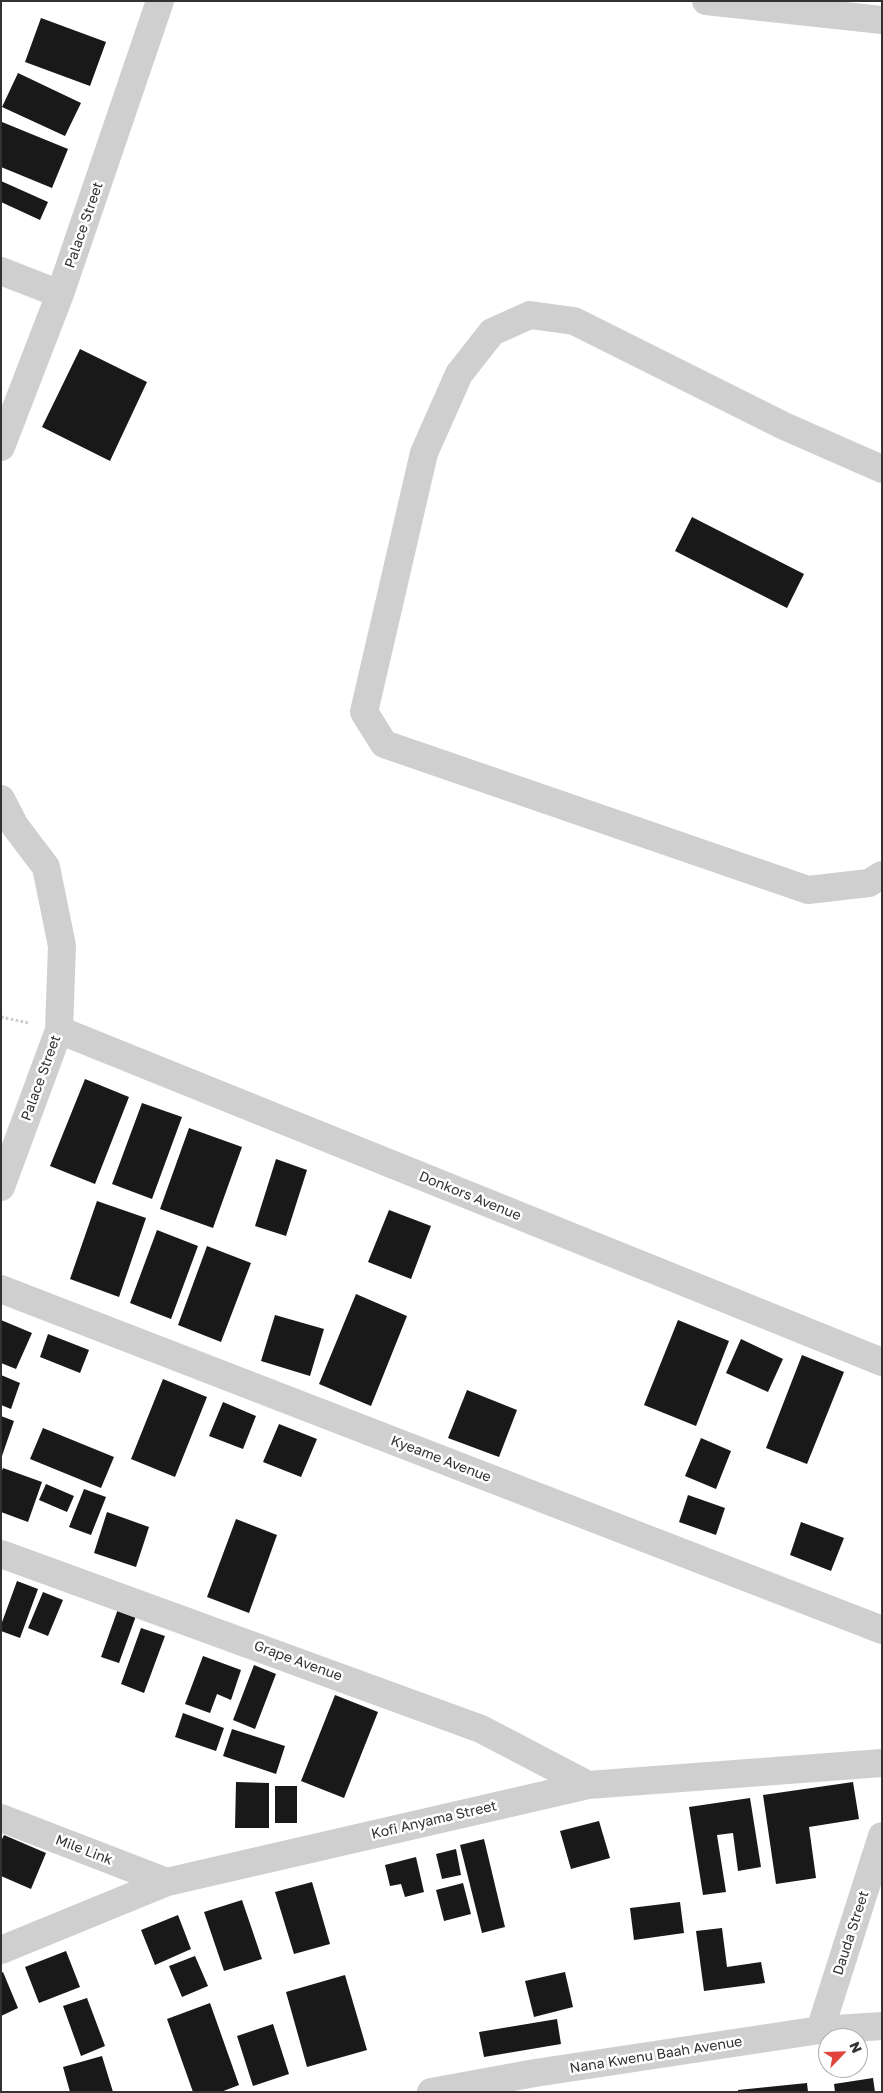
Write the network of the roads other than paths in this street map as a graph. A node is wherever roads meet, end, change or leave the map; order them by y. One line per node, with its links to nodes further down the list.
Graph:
1 (160, 1): 5 (street, Palace Street)
2 (706, 1): 3 (street)
3 (882, 20)
4 (1, 271): 5 (street)
5 (60, 294): 6 (street, Palace Street)
6 (1, 447)
7 (882, 470): 9 (street)
8 (1, 799): 10 (street, Palace Street)
9 (882, 875)
10 (59, 1030): 11 (street, Palace Street); 13 (street, Donkors Avenue)
11 (1, 1188)
12 (1, 1289): 15 (street, Kyeame Avenue)
13 (882, 1362)
14 (1, 1554): 17 (street, Grape Avenue)
15 (882, 1630)
16 (882, 1763): 17 (street, Kofi Anyama Street)
17 (588, 1785): 20 (street, Kofi Anyama Street)
18 (1, 1818): 20 (street, Mile Link)
19 (882, 1836): 23 (street, Dauda Street)
20 (167, 1882): 21 (street, Kofi Anyama Street)
21 (1, 1950)
22 (882, 2026): 24 (street, Nana Kwenu Baah Avenue)
23 (821, 2028)
24 (851, 2028)
25 (818, 2030): 26 (street, Nana Kwenu Baah Avenue)
26 (432, 2092)

